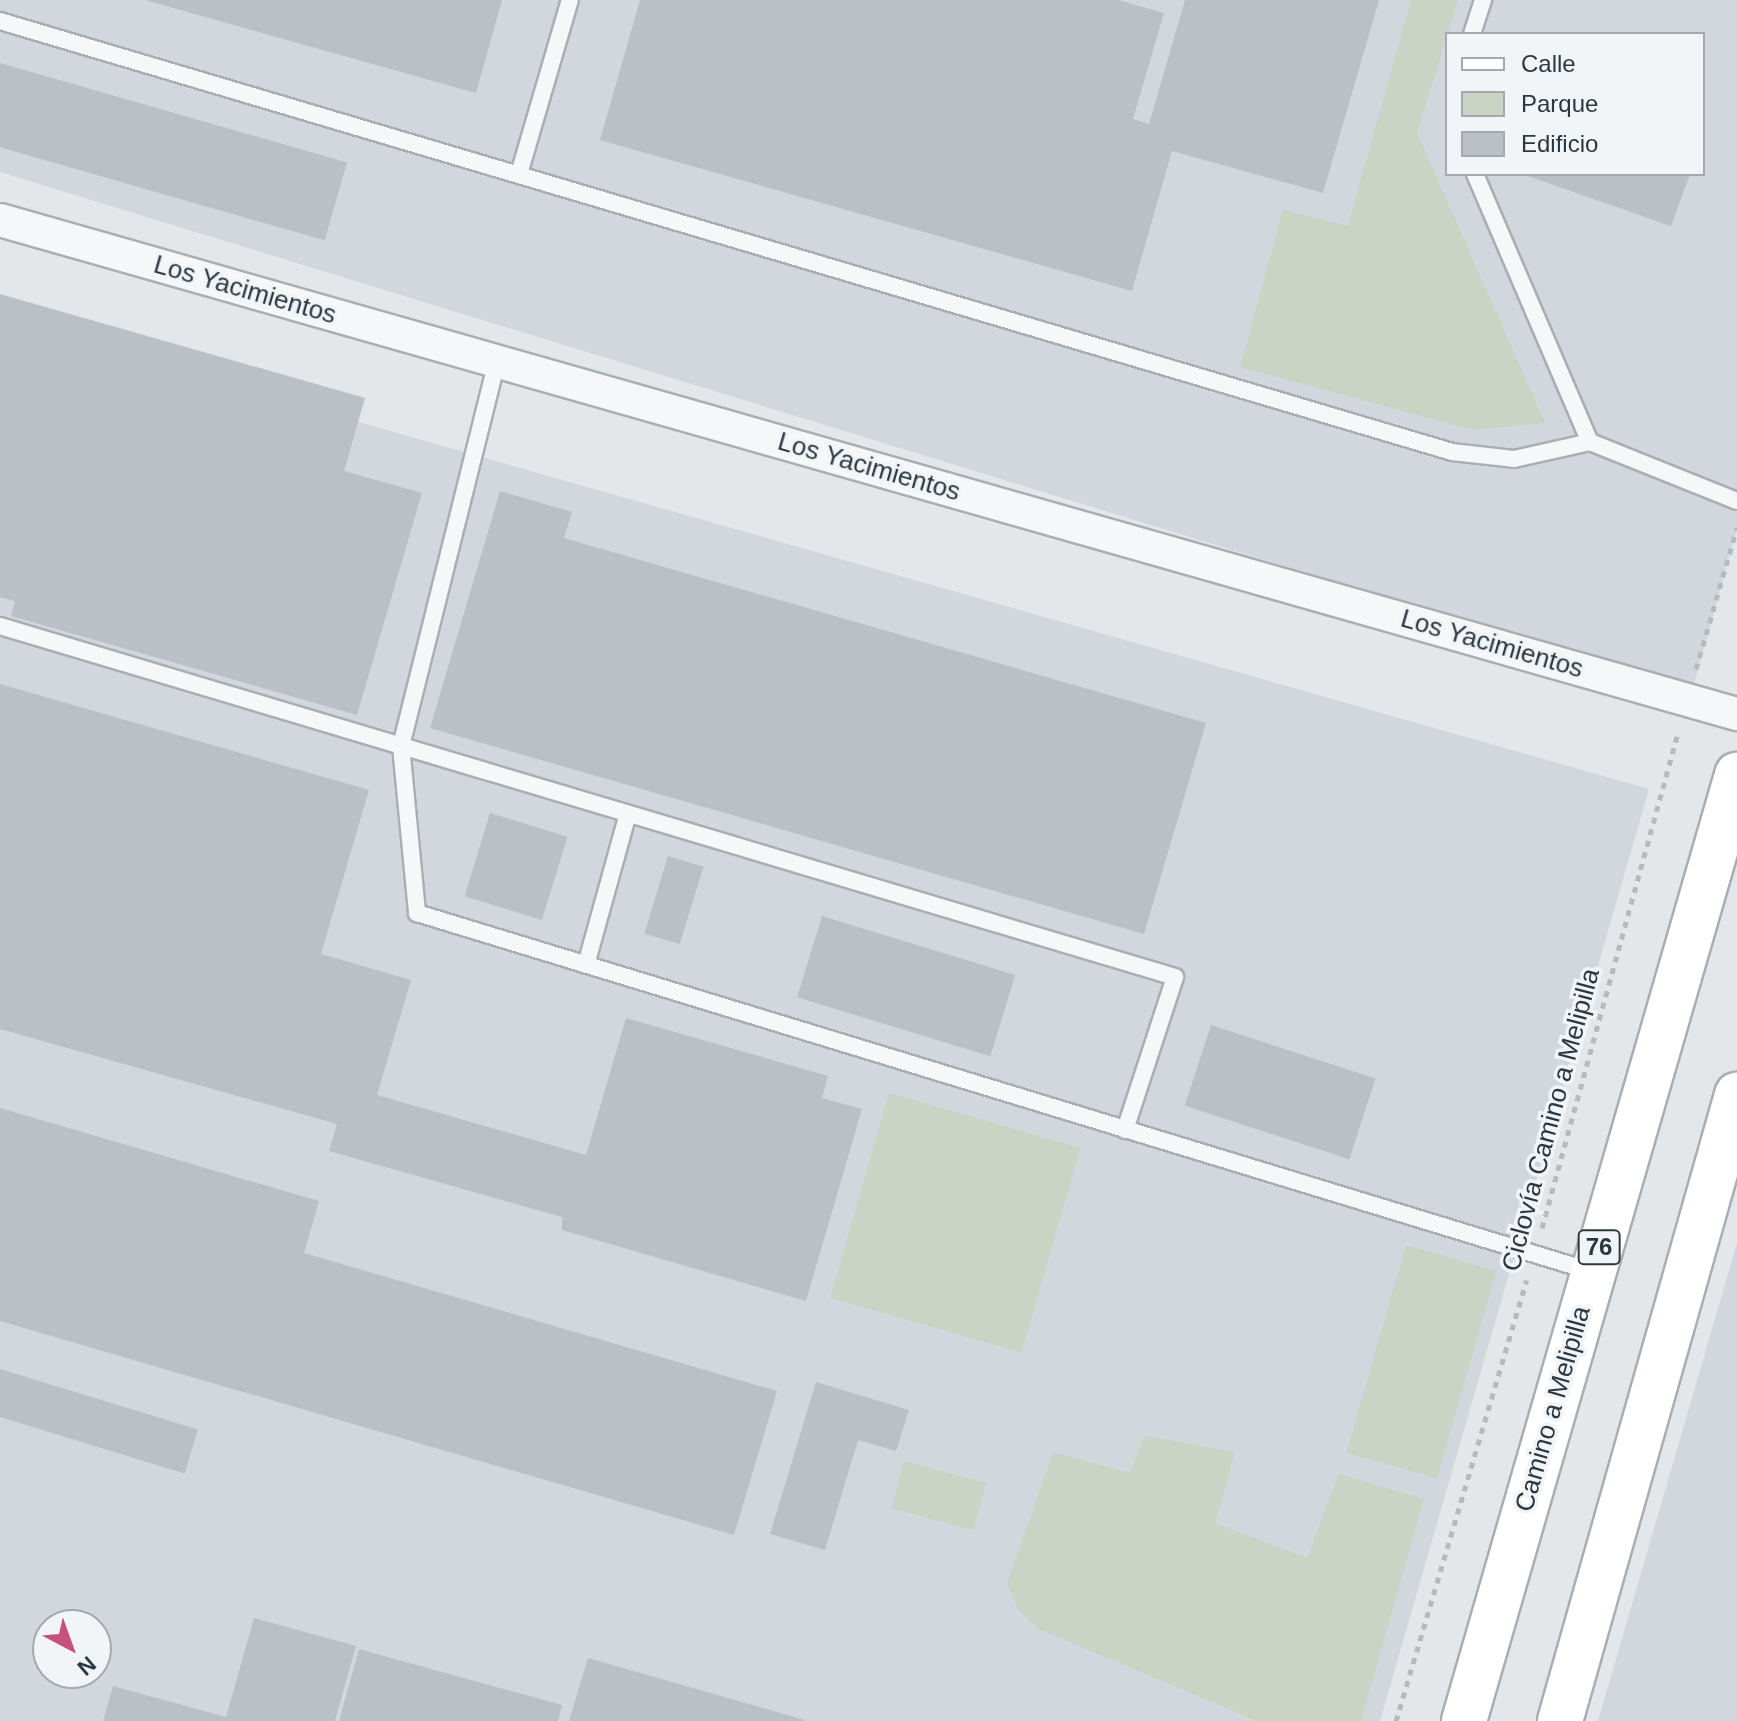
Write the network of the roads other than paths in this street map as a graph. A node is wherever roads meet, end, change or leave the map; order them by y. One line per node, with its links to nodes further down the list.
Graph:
1 (570, 0): 5 (lane)
2 (1483, 0): 4 (lane)
3 (0, 21): 5 (lane)
4 (1473, 32)
5 (519, 174): 9 (lane)
6 (1476, 176): 9 (lane)
7 (0, 220): 8 (street, Los Yacimientos)
8 (497, 361): 12 (street, Los Yacimientos); 13 (lane)
9 (1590, 442): 10 (lane)
10 (1737, 501)
11 (0, 626): 13 (lane)
12 (1737, 714)
13 (401, 746): 15 (lane); 16 (lane)
14 (1737, 775): 19 (main road, Camino a Melipilla / 76)
15 (628, 814): 16 (lane); 18 (lane)
16 (586, 965): 18 (lane)
17 (1737, 1095): 21 (main road)
18 (1125, 1130): 19 (lane)
19 (1592, 1271): 20 (main road, Camino a Melipilla / 76)
20 (1464, 1721)
21 (1560, 1721)

